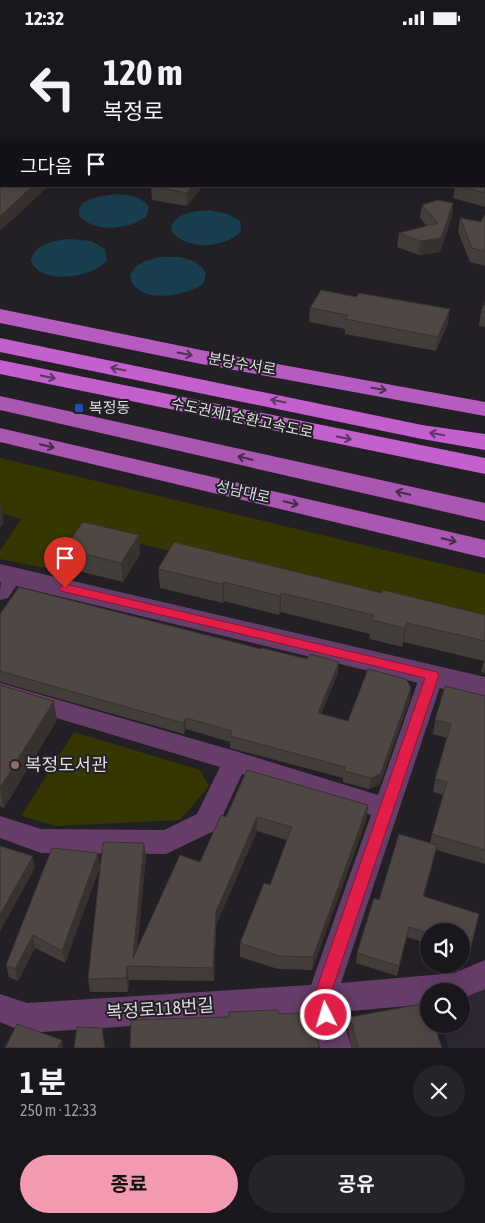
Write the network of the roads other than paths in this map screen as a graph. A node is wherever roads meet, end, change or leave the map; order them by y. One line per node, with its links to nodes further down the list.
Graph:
1 (0, 299): 5 (highway, 분당수서로)
2 (0, 317): 7 (highway, 분당수서로, one-way to 7)
3 (0, 345): 9 (highway, 수도권제1순환고속도로, one-way to 3)
4 (0, 367): 10 (highway, 수도권제1순환고속도로, one-way to 10)
5 (485, 391)
6 (0, 403): 11 (main road, one-way to 6)
7 (485, 409)
8 (0, 435): 12 (main road, 성남대로, one-way to 12)
9 (485, 442)
10 (485, 466)
11 (485, 512)
12 (485, 549)
13 (4, 580): 14 (street)
14 (432, 675): 15 (street); 18 (street)
15 (485, 688)
16 (0, 692): 17 (street)
17 (235, 761): 18 (street); 19 (street)
18 (387, 809): 21 (street)
19 (0, 827)
20 (485, 974): 21 (street, 복정로118번길)
21 (321, 999): 22 (street, 복정로118번길); 23 (street)
22 (0, 1008)
23 (336, 1048)

